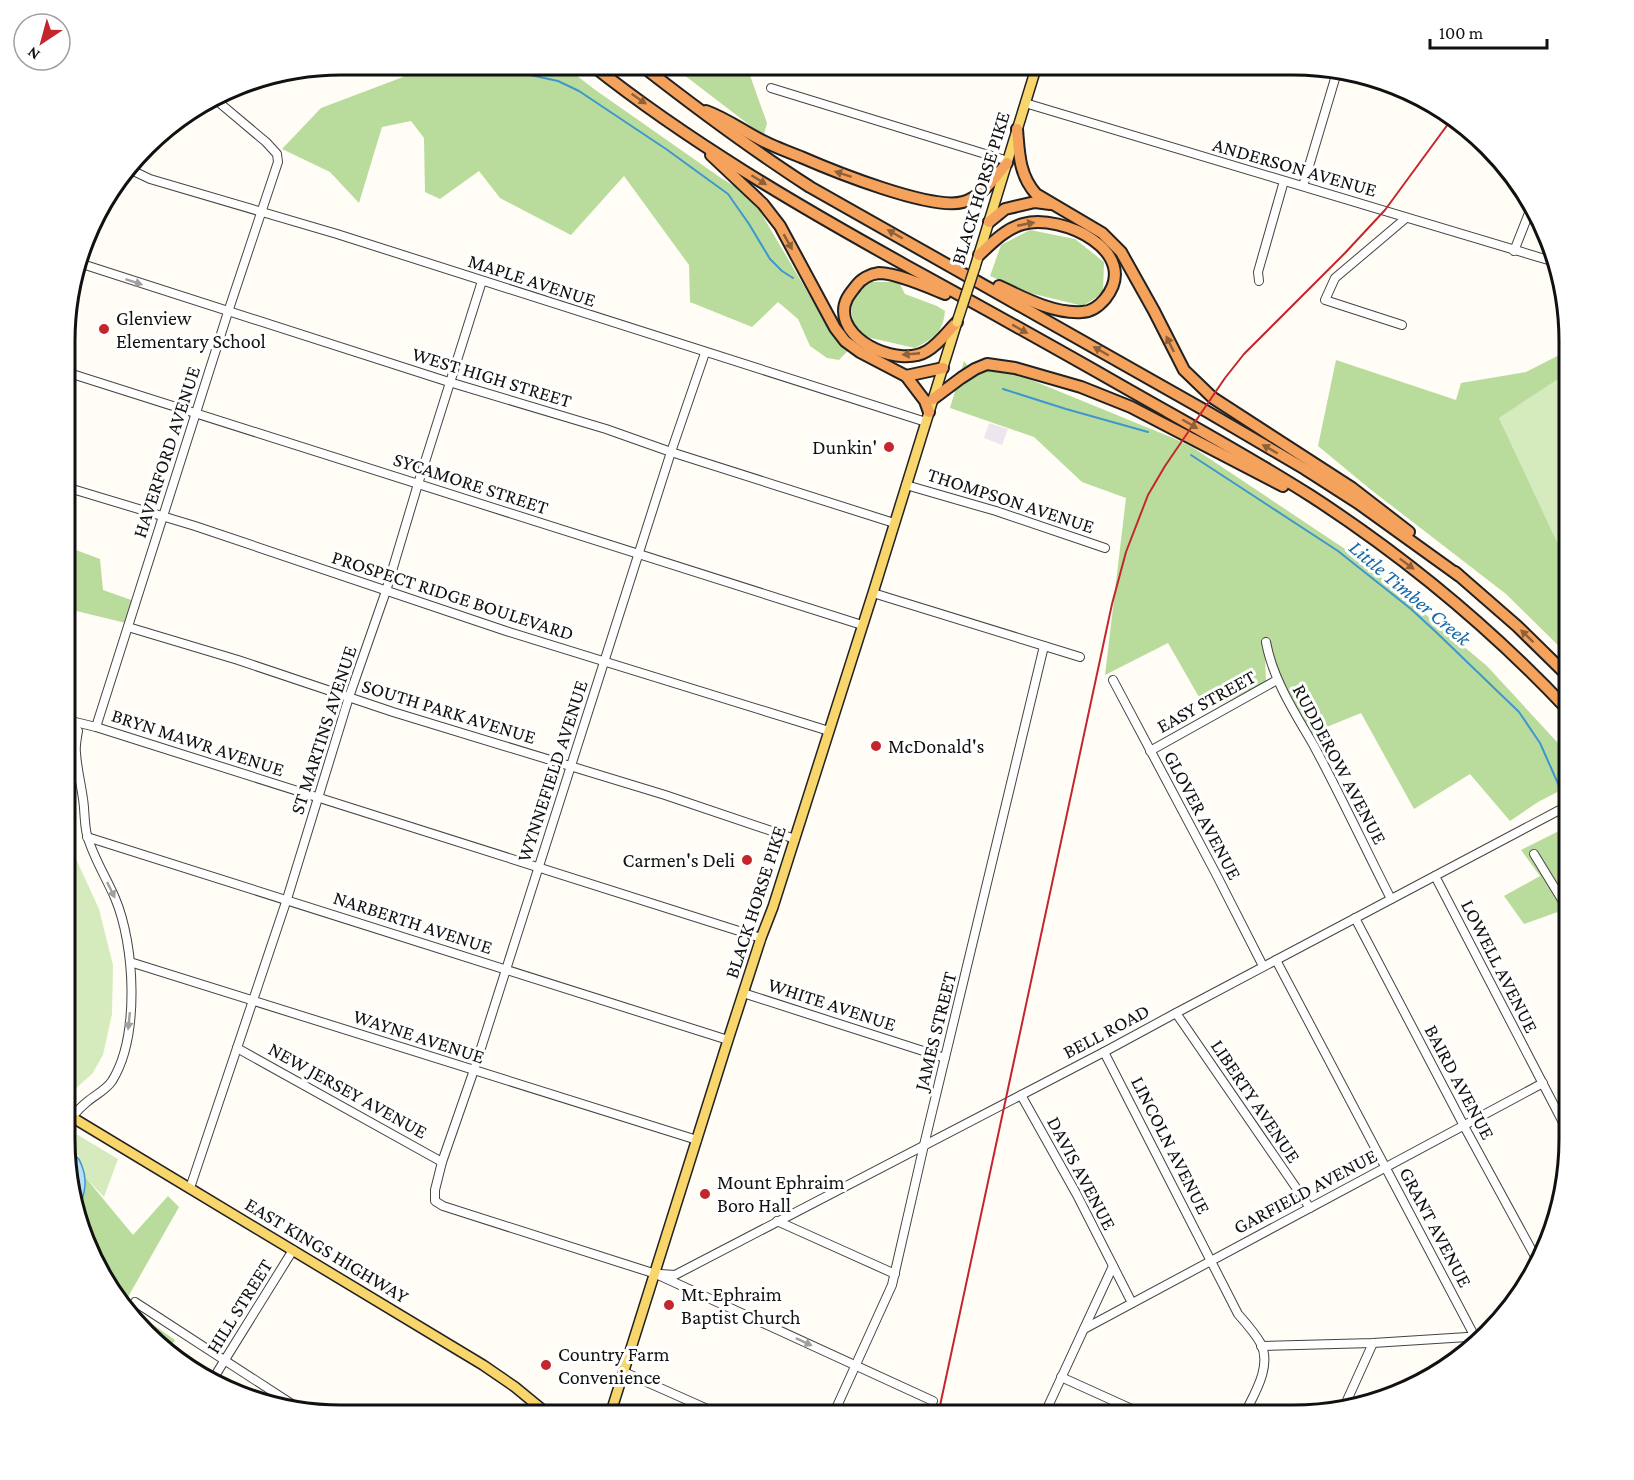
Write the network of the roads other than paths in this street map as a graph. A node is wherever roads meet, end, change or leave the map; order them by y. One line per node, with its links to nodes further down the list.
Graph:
1 (606, 75): 10 (highway, one-way to 10)
2 (654, 75): 8 (highway)
3 (1034, 75): 6 (main road, BLACK HORSE PIKE)
4 (1334, 78): 14 (street)
5 (771, 88): 11 (street)
6 (1025, 103): 9 (main road, BLACK HORSE PIKE); 13 (street, ANDERSON AVENUE)
7 (220, 104): 16 (street, HAVERFORD AVENUE)
8 (694, 106): 11 (highway, one-way to 8); 21 (highway, one-way to 8)
9 (1017, 129): 11 (main road, BLACK HORSE PIKE); 15 (highway)
10 (693, 137): 28 (highway, one-way to 28); 34 (highway, one-way to 34)
11 (1008, 162): 19 (main road, BLACK HORSE PIKE)
12 (136, 172): 16 (street, MAPLE AVENUE)
13 (1284, 181): 14 (street, ANDERSON AVENUE); 26 (street)
14 (1303, 186): 18 (street, ANDERSON AVENUE)
15 (1061, 209): 19 (highway); 48 (highway, one-way to 15)
16 (261, 211): 25 (street, MAPLE AVENUE); 27 (street, HAVERFORD AVENUE)
17 (1528, 216): 20 (street)
18 (1406, 218): 20 (street, ANDERSON AVENUE); 30 (street)
19 (989, 222): 22 (main road, BLACK HORSE PIKE)
20 (1514, 250): 23 (street, ANDERSON AVENUE)
21 (925, 251): 22 (highway, one-way to 21); 48 (highway, one-way to 21)
22 (979, 255): 29 (main road, BLACK HORSE PIKE, bridge)
23 (1546, 259)
24 (86, 265): 27 (street, WEST HIGH STREET, one-way to 27)
25 (482, 281): 31 (street, MAPLE AVENUE); 35 (street, ST MARTINS AVENUE)
26 (1259, 281)
27 (228, 312): 35 (street, WEST HIGH STREET); 37 (street, HAVERFORD AVENUE)
28 (994, 314): 29 (highway, one-way to 28); 43 (highway, one-way to 43)
29 (957, 322): 32 (main road, BLACK HORSE PIKE)
30 (1402, 325)
31 (705, 353): 38 (street, MAPLE AVENUE); 39 (street, WYNNEFIELD AVENUE)
32 (943, 368): 34 (highway); 36 (main road, BLACK HORSE PIKE)
33 (75, 375): 37 (street, SYCAMORE STREET)
34 (906, 376): 38 (highway)
35 (449, 382): 39 (street, WEST HIGH STREET); 40 (street, ST MARTINS AVENUE)
36 (933, 399): 38 (main road, BLACK HORSE PIKE); 43 (highway)
37 (196, 413): 40 (street, SYCAMORE STREET); 44 (street, HAVERFORD AVENUE)
38 (927, 417): 41 (main road, BLACK HORSE PIKE)
39 (671, 452): 45 (street, WEST HIGH STREET); 47 (street, WYNNEFIELD AVENUE)
40 (418, 484): 47 (street, SYCAMORE STREET); 49 (street, ST MARTINS AVENUE)
41 (906, 485): 45 (main road, BLACK HORSE PIKE); 46 (street, THOMPSON AVENUE)
42 (75, 490): 44 (street, PROSPECT RIDGE BOULEVARD)
43 (1337, 513): 61 (highway, one-way to 61)
44 (163, 517): 49 (street, PROSPECT RIDGE BOULEVARD); 52 (street, HAVERFORD AVENUE)
45 (894, 524): 50 (main road, BLACK HORSE PIKE)
46 (1105, 548)
47 (639, 554): 51 (street, SYCAMORE STREET); 56 (street, WYNNEFIELD AVENUE)
48 (1458, 575): 57 (highway, one-way to 48)
49 (386, 591): 56 (street, PROSPECT RIDGE BOULEVARD); 60 (street, ST MARTINS AVENUE)
50 (873, 593): 51 (main road, BLACK HORSE PIKE); 54 (street)
51 (862, 625): 65 (main road, BLACK HORSE PIKE)
52 (128, 627): 60 (street, SOUTH PARK AVENUE); 64 (street, HAVERFORD AVENUE)
53 (1266, 642): 59 (street, RUDDEROW AVENUE)
54 (1044, 646): 55 (street); 90 (street, JAMES STREET)
55 (1080, 657)
56 (604, 662): 65 (street, PROSPECT RIDGE BOULEVARD); 67 (street, WYNNEFIELD AVENUE)
57 (1559, 667)
58 (1113, 680): 66 (street, GLOVER AVENUE)
59 (1277, 681): 66 (street, EASY STREET); 77 (street, RUDDEROW AVENUE)
60 (350, 697): 67 (street, SOUTH PARK AVENUE); 68 (street, ST MARTINS AVENUE)
61 (1559, 701)
62 (75, 721): 64 (street, BRYN MAWR AVENUE)
63 (75, 727): 70 (street)
64 (96, 727): 68 (street, BRYN MAWR AVENUE)
65 (829, 731): 71 (main road, BLACK HORSE PIKE)
66 (1150, 751): 82 (street, GLOVER AVENUE)
67 (572, 766): 71 (street, SOUTH PARK AVENUE); 73 (street, WYNNEFIELD AVENUE)
68 (318, 798): 73 (street, BRYN MAWR AVENUE); 76 (street, ST MARTINS AVENUE)
69 (1559, 810): 74 (street, BELL ROAD)
70 (87, 837): 76 (street, NARBERTH AVENUE); 81 (street, one-way to 81)
71 (795, 839): 79 (main road, BLACK HORSE PIKE)
72 (1534, 854): 75 (street)
73 (539, 867): 79 (street, BRYN MAWR AVENUE); 83 (street, WYNNEFIELD AVENUE)
74 (1435, 876): 77 (street, BELL ROAD); 92 (street, LOWELL AVENUE)
75 (1559, 895)
76 (287, 899): 83 (street, NARBERTH AVENUE); 85 (street, ST MARTINS AVENUE)
77 (1391, 899): 78 (street, BELL ROAD)
78 (1355, 918): 80 (street, BELL ROAD); 97 (street, BAIRD AVENUE)
79 (761, 938): 84 (main road, BLACK HORSE PIKE)
80 (1276, 960): 82 (street, BELL ROAD); 101 (street, GRANT AVENUE)
81 (130, 962): 85 (street, WAYNE AVENUE); 94 (street, one-way to 94)
82 (1263, 966): 86 (street, BELL ROAD)
83 (505, 969): 87 (street, NARBERTH AVENUE); 91 (street, WYNNEFIELD AVENUE)
84 (743, 993): 87 (main road, BLACK HORSE PIKE); 90 (street, WHITE AVENUE)
85 (252, 1000): 88 (street, ST MARTINS AVENUE); 91 (street, WAYNE AVENUE)
86 (1176, 1012): 89 (street, BELL ROAD); 103 (street, LIBERTY AVENUE)
87 (728, 1040): 98 (main road, BLACK HORSE PIKE)
88 (237, 1048): 100 (street, NEW JERSEY AVENUE); 102 (street, ST MARTINS AVENUE)
89 (1104, 1052): 93 (street, BELL ROAD); 107 (street, LINCOLN AVENUE)
90 (945, 1058): 99 (street, JAMES STREET)
91 (474, 1070): 98 (street, WAYNE AVENUE); 100 (street, WYNNEFIELD AVENUE)
92 (1543, 1083): 95 (street, LOWELL AVENUE); 97 (street, GARFIELD AVENUE)
93 (1021, 1095): 99 (street, BELL ROAD); 108 (street, DAVIS AVENUE)
94 (75, 1112)
95 (1559, 1114)
96 (75, 1122): 102 (main road, EAST KINGS HIGHWAY)
97 (1464, 1126): 101 (street, GARFIELD AVENUE); 106 (street, BAIRD AVENUE)
98 (697, 1140): 109 (main road, BLACK HORSE PIKE)
99 (924, 1145): 104 (street, BELL ROAD); 110 (street, JAMES STREET)
100 (442, 1162): 109 (street, WYNNEFIELD AVENUE)
101 (1386, 1167): 103 (street, GARFIELD AVENUE); 114 (street, GRANT AVENUE)
102 (190, 1188): 105 (main road, EAST KINGS HIGHWAY)
103 (1310, 1208): 107 (street, GARFIELD AVENUE)
104 (777, 1221): 109 (street, BELL ROAD); 110 (street)
105 (293, 1250): 118 (street, HILL STREET); 126 (main road, EAST KINGS HIGHWAY)
106 (1534, 1253)
107 (1211, 1260): 112 (street, GARFIELD AVENUE); 117 (street, LINCOLN AVENUE)
108 (1113, 1266): 112 (street, DAVIS AVENUE); 113 (street)
109 (656, 1274): 119 (street, one-way to 119); 120 (main road, BLACK HORSE PIKE)
110 (895, 1274): 119 (street, JAMES STREET)
111 (135, 1302): 118 (street)
112 (1132, 1303): 113 (street, GARFIELD AVENUE)
113 (1084, 1329): 122 (street)
114 (1476, 1331)
115 (1471, 1337): 116 (street)
116 (1373, 1343): 117 (street); 124 (street)
117 (1261, 1346): 132 (street)
118 (225, 1361): 121 (street, HILL STREET); 123 (street)
119 (855, 1366): 125 (street); 129 (street, JAMES STREET)
120 (624, 1372): 127 (main road, BLACK HORSE PIKE); 128 (street)
121 (216, 1374)
122 (1061, 1377): 130 (street); 131 (street)
123 (284, 1399)
124 (1347, 1399)
125 (933, 1401)
126 (537, 1405)
127 (613, 1405)
128 (698, 1405)
129 (837, 1405)
130 (1048, 1405)
131 (1123, 1405)
132 (1248, 1405)

